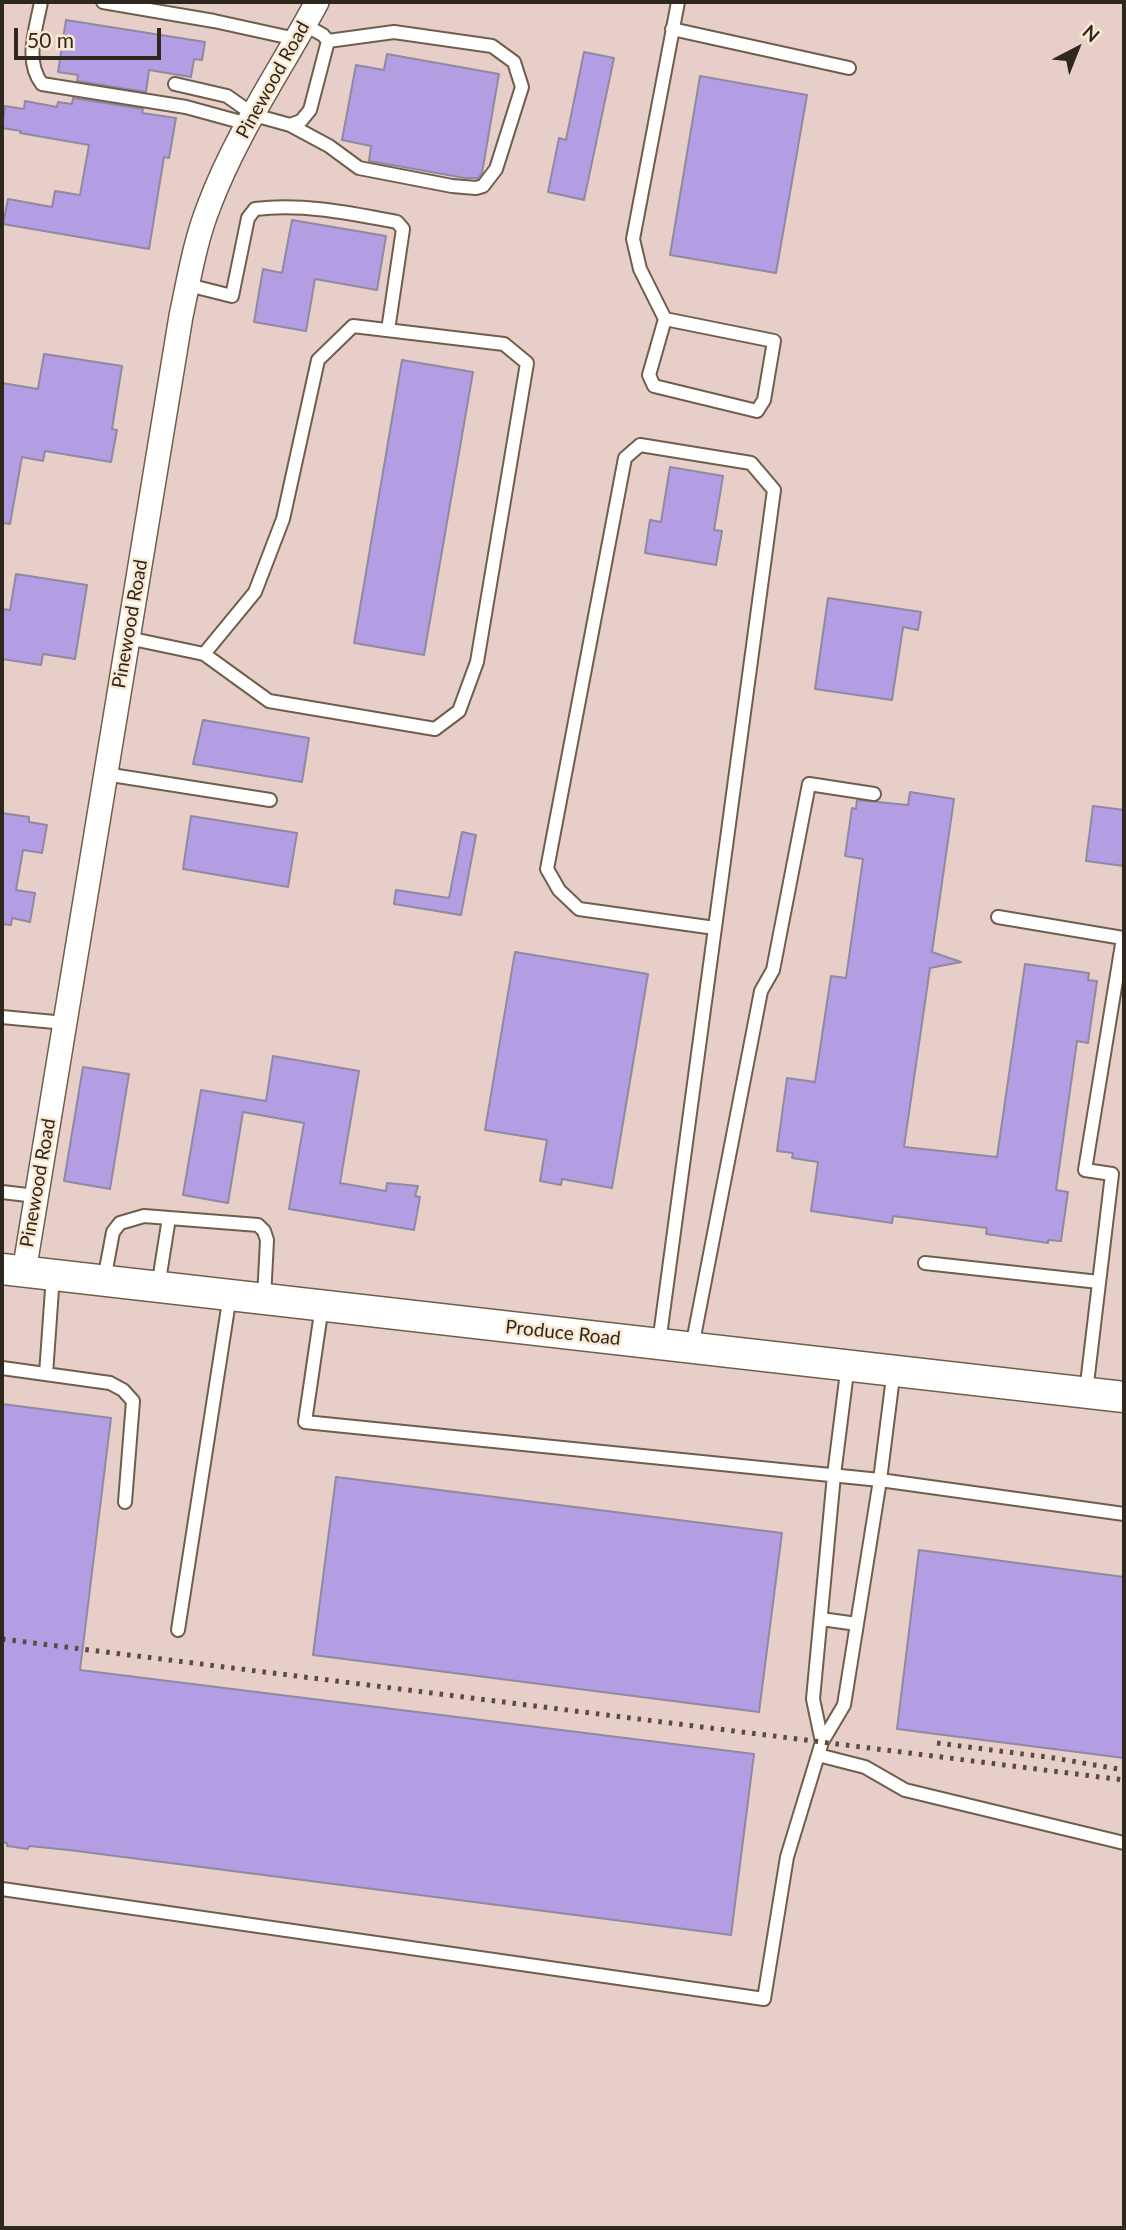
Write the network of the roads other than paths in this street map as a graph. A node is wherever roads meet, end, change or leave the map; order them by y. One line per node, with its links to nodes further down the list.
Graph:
1 (41, 2): 10 (lane)
2 (103, 2): 6 (lane)
3 (317, 2): 6 (street, Pinewood Road)
4 (678, 2): 5 (lane)
5 (673, 29): 8 (lane); 13 (lane)
6 (300, 32): 7 (lane); 10 (street, Pinewood Road)
7 (328, 41): 11 (lane); 11 (lane)
8 (849, 68)
9 (175, 84): 10 (lane)
10 (251, 119): 11 (lane); 12 (street, Pinewood Road)
11 (290, 125)
12 (188, 285): 14 (lane); 15 (street, Pinewood Road)
13 (665, 319): 13 (lane)
14 (388, 330): 16 (lane); 16 (lane)
15 (128, 638): 16 (lane); 17 (street, Pinewood Road)
16 (204, 654)
17 (105, 774): 19 (lane); 23 (street, Pinewood Road)
18 (874, 794): 36 (lane)
19 (270, 800)
20 (998, 917): 30 (lane)
21 (715, 928): 21 (lane); 35 (lane)
22 (2, 1017): 23 (lane)
23 (65, 1023): 25 (street, Pinewood Road)
24 (2, 1192): 25 (lane)
25 (36, 1196): 28 (street, Pinewood Road)
26 (169, 1218): 29 (lane); 31 (lane); 33 (lane)
27 (925, 1264): 30 (lane)
28 (26, 1272): 29 (street, Produce Road); 40 (lane)
29 (104, 1281): 31 (street, Produce Road)
30 (1099, 1282): 41 (lane)
31 (158, 1287): 32 (street, Produce Road)
32 (230, 1295): 33 (street, Produce Road); 49 (lane)
33 (264, 1299): 34 (street, Produce Road)
34 (322, 1306): 35 (street, Produce Road); 43 (lane)
35 (659, 1344): 36 (street, Produce Road)
36 (692, 1348): 37 (street, Produce Road)
37 (848, 1364): 39 (street, Produce Road); 43 (lane)
38 (2, 1368): 40 (lane)
39 (894, 1369): 41 (street, Produce Road); 44 (lane)
40 (46, 1374): 45 (lane)
41 (1086, 1392): 42 (street, Produce Road)
42 (1124, 1397)
43 (834, 1475): 44 (lane); 47 (lane)
44 (880, 1479): 46 (lane); 48 (lane)
45 (125, 1502)
46 (1124, 1514)
47 (821, 1619): 48 (lane); 50 (lane)
48 (857, 1624): 50 (lane)
49 (178, 1630)
50 (820, 1749): 51 (lane); 52 (lane)
51 (1124, 1843)
52 (2, 1889)

